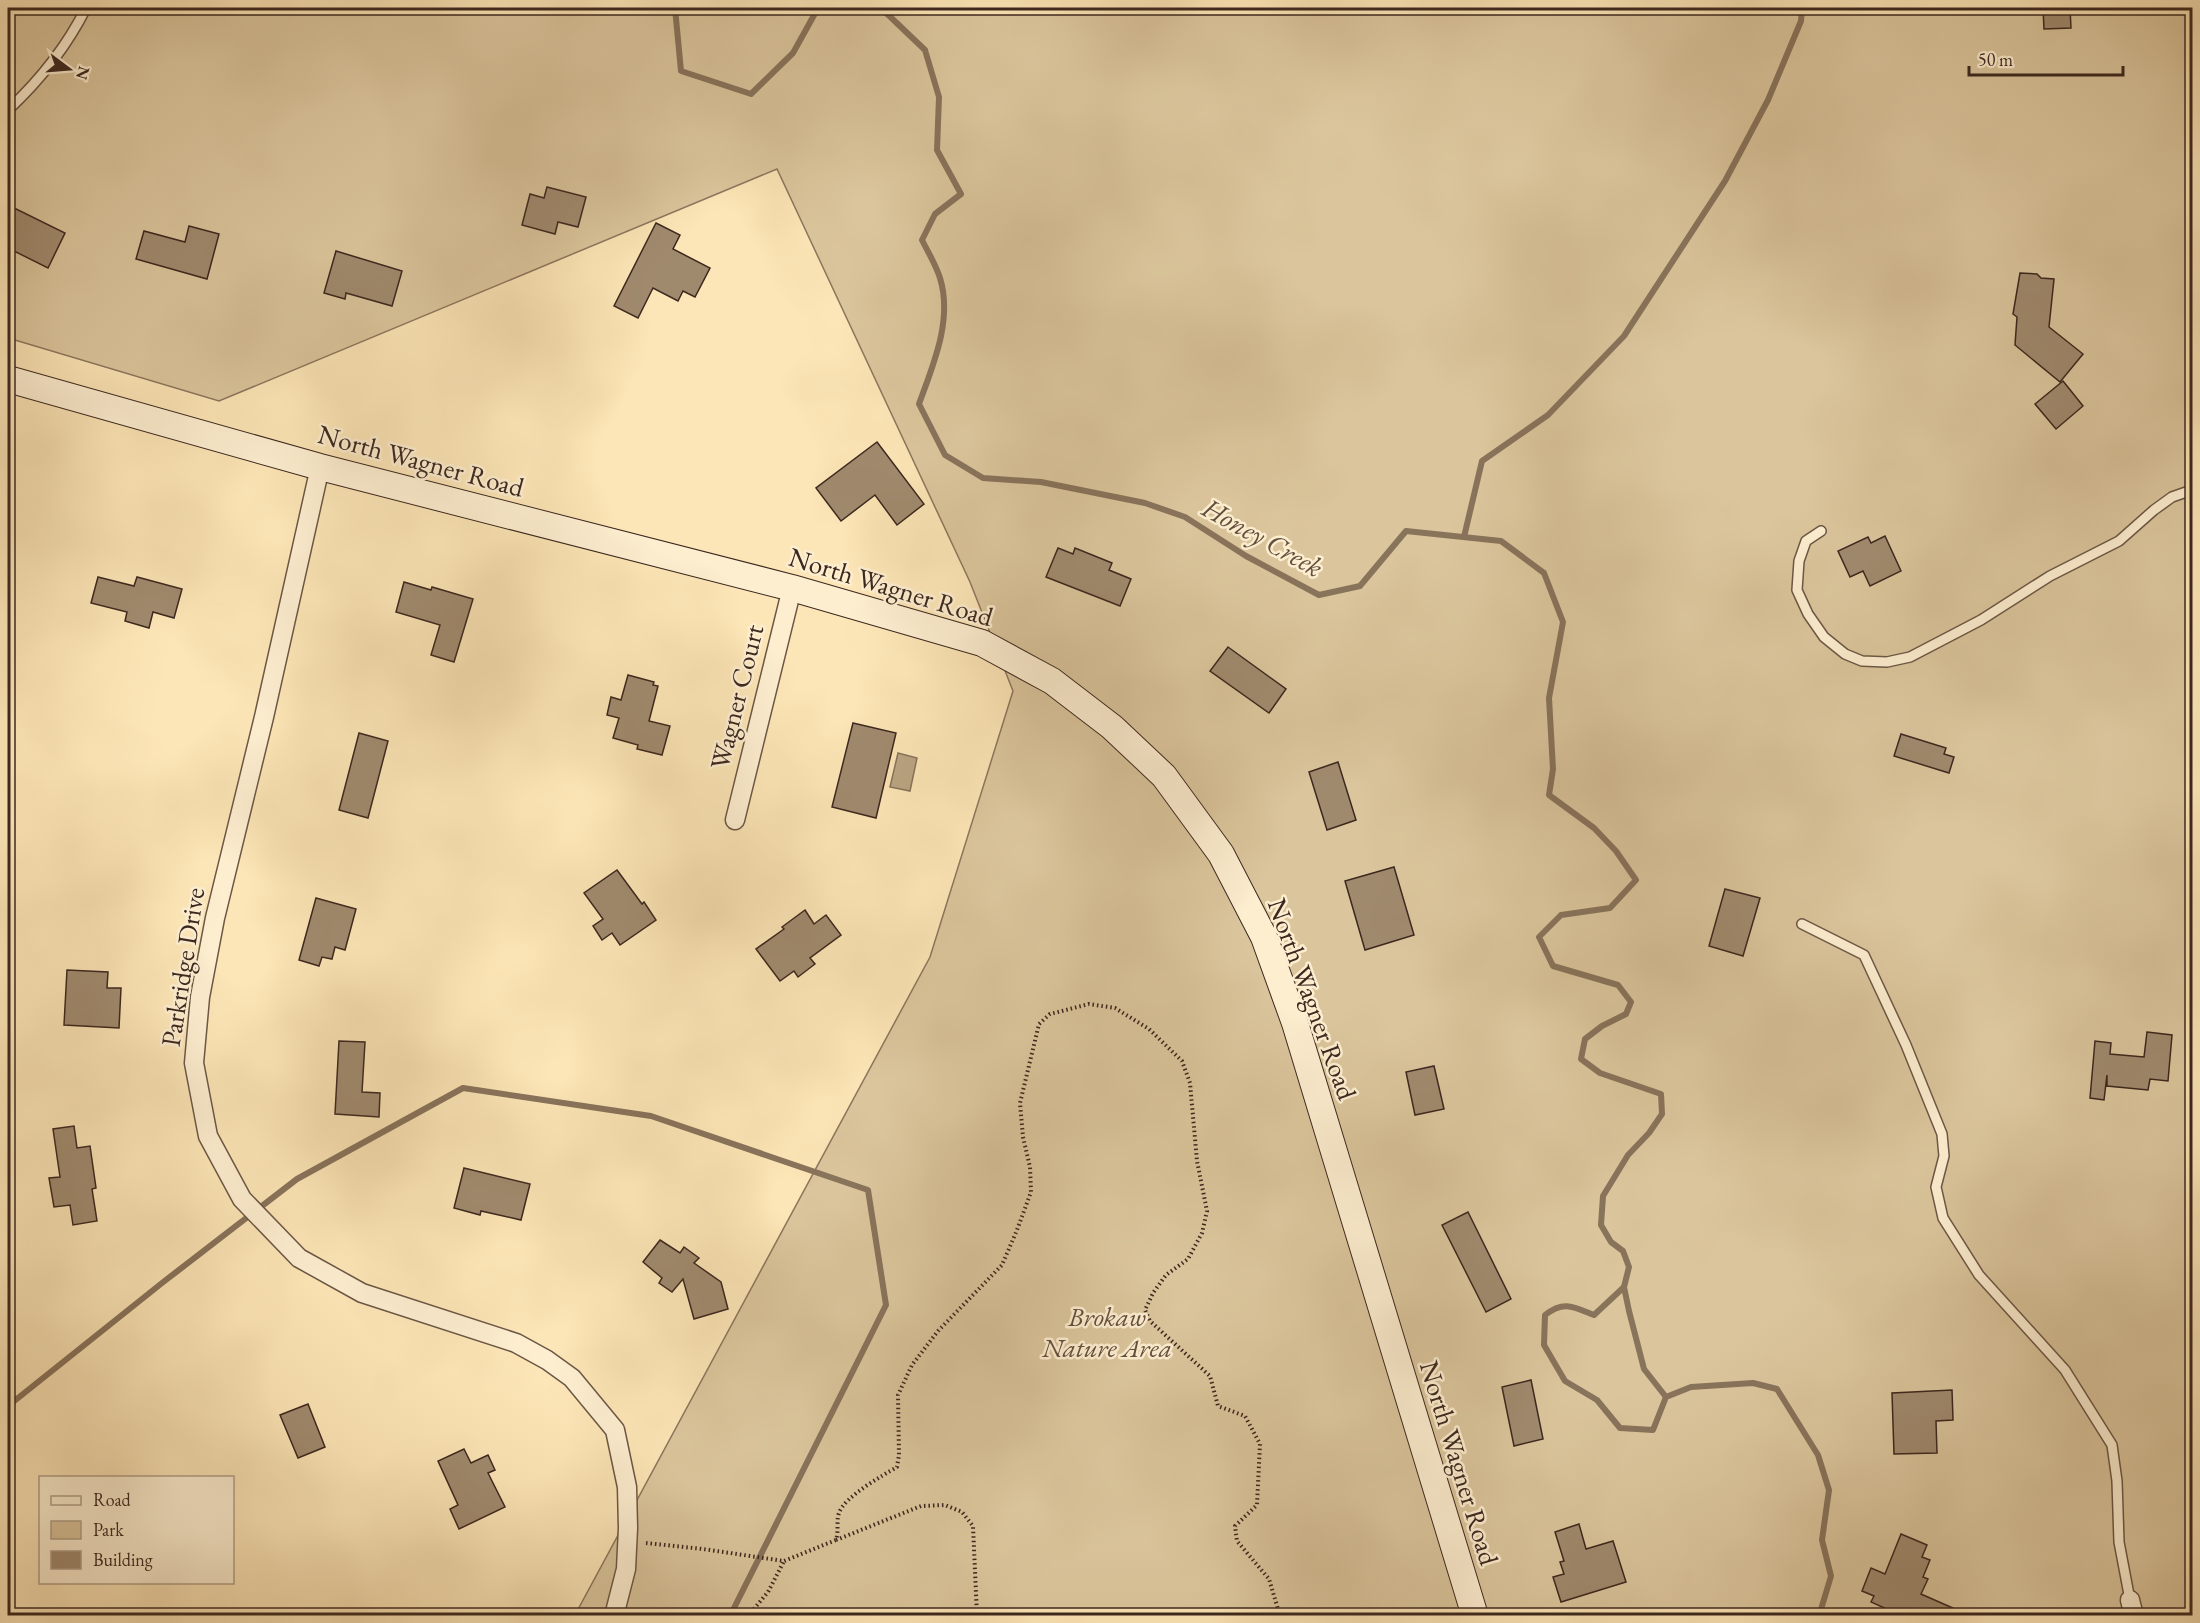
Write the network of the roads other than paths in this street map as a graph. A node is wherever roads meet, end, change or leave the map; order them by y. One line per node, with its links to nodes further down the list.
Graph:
1 (86, 8): 2 (lane)
2 (8, 110)
3 (8, 379): 4 (street, North Wagner Road)
4 (320, 467): 7 (street, North Wagner Road); 11 (street, Parkridge Drive)
5 (2193, 489): 6 (lane)
6 (1821, 531)
7 (792, 588): 8 (street, Wagner Court); 12 (street, North Wagner Road)
8 (735, 820)
9 (1802, 924): 10 (lane)
10 (2132, 1608)
11 (614, 1616)
12 (1475, 1616)

